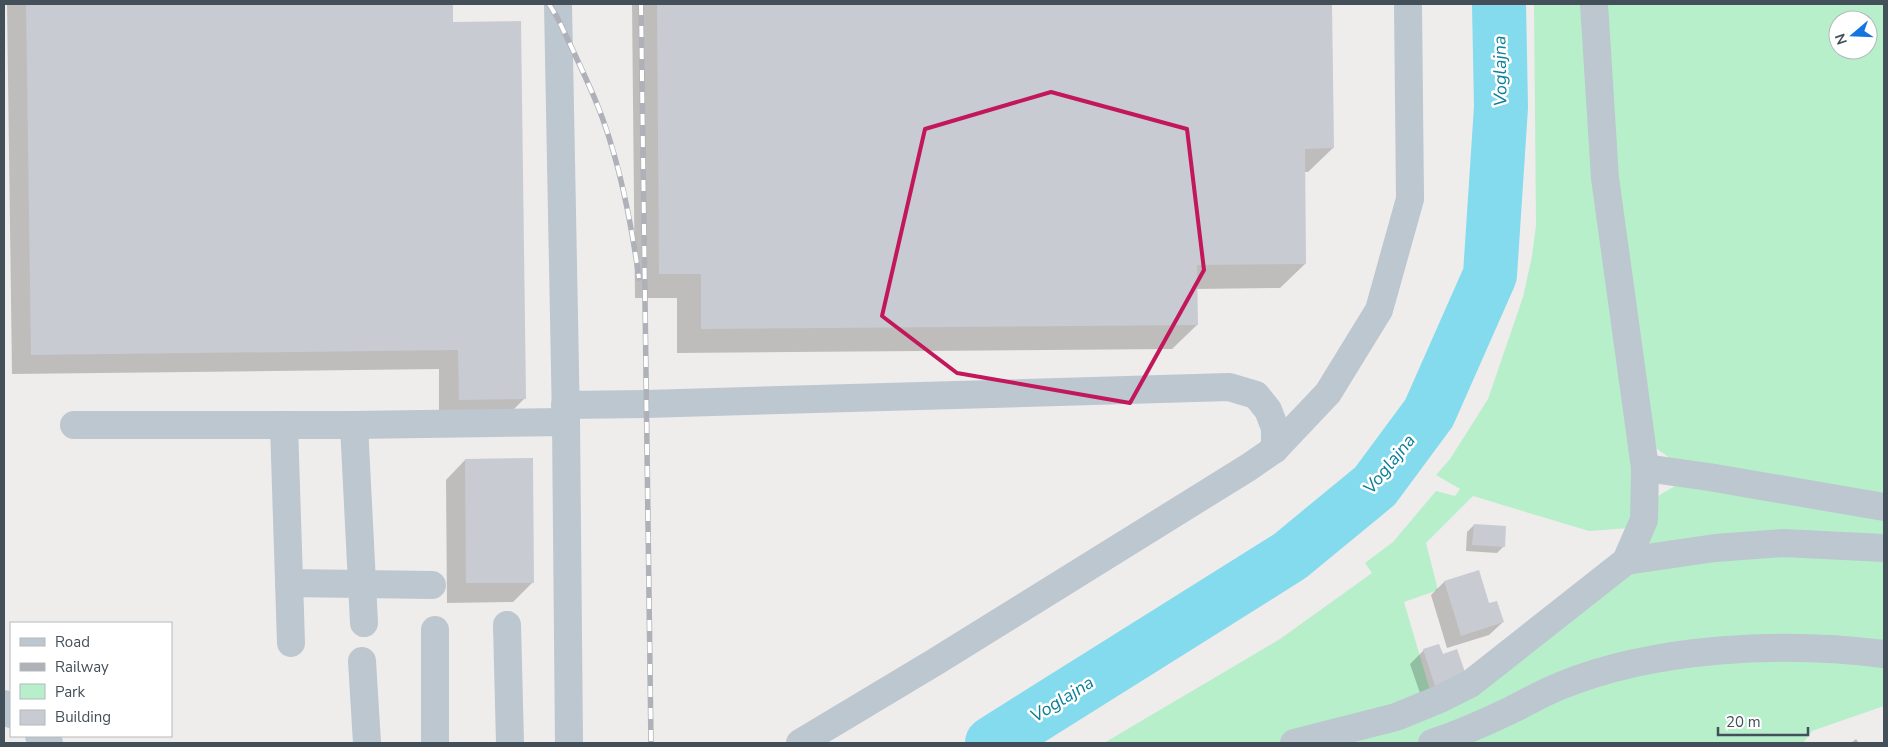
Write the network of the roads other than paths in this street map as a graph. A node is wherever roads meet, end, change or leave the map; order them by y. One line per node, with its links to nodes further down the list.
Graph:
1 (558, 4): 4 (street)
2 (1408, 4): 8 (street)
3 (1594, 4): 9 (street)
4 (566, 413): 7 (street); 8 (street); 25 (street)
5 (74, 425): 6 (street)
6 (284, 425): 7 (street); 13 (street)
7 (354, 425): 14 (street)
8 (1274, 449): 26 (street)
9 (1645, 468): 10 (street); 12 (street)
10 (1884, 507)
11 (1884, 548): 12 (street)
12 (1626, 561): 27 (street)
13 (289, 583): 14 (street); 19 (street)
14 (362, 584): 15 (street); 16 (street)
15 (432, 585)
16 (364, 623)
17 (507, 625): 24 (street)
18 (435, 630): 23 (street)
19 (292, 642)
20 (1884, 654): 28 (street)
21 (362, 661): 22 (street)
22 (367, 743)
23 (435, 743)
24 (510, 743)
25 (569, 743)
26 (800, 743)
27 (1294, 743)
28 (1432, 743)

